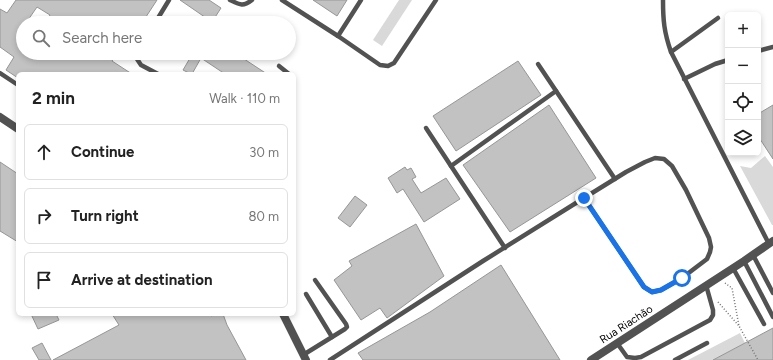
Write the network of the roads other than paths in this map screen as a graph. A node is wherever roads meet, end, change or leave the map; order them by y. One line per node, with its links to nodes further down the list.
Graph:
1 (169, 0): 8 (lane)
2 (230, 0): 3 (lane)
3 (252, 0)
4 (282, 0): 10 (lane)
5 (360, 0): 10 (lane)
6 (436, 0): 10 (lane)
7 (662, 0): 13 (lane)
8 (160, 16)
9 (718, 18): 13 (lane)
10 (338, 36)
11 (773, 47): 12 (lane)
12 (761, 49)
13 (671, 52): 21 (lane)
14 (138, 60): 18 (lane)
15 (725, 61): 21 (lane)
16 (538, 64): 23 (lane)
17 (279, 66): 19 (lane)
18 (155, 72)
19 (286, 72)
20 (0, 73): 22 (lane)
21 (684, 79): 30 (lane)
22 (16, 84)
23 (556, 92): 27 (lane); 28 (lane)
24 (0, 117): 25 (street)
25 (16, 128)
26 (426, 128): 27 (lane)
27 (451, 166): 31 (lane)
28 (615, 179): 29 (lane); 29 (lane)
29 (584, 198): 31 (lane)
30 (771, 243): 32 (street, Rua Riachão)
31 (504, 248): 47 (lane)
32 (753, 255): 33 (street, Rua Riachão); 37 (lane)
33 (744, 261): 34 (street, Rua Riachão); 40 (lane)
34 (733, 268): 36 (street, Rua Riachão); 41 (lane)
35 (316, 280): 42 (lane)
36 (706, 285): 43 (street, Rua Riachão); 46 (lane)
37 (773, 293)
38 (306, 294): 42 (lane)
39 (284, 316): 45 (street)
40 (773, 317)
41 (764, 324)
42 (332, 337): 45 (lane)
43 (617, 343): 46 (lane); 48 (street, Rua Riachão)
44 (707, 343): 49 (lane)
45 (305, 358)
46 (628, 359)
47 (330, 360)
48 (591, 360)
49 (676, 360)

